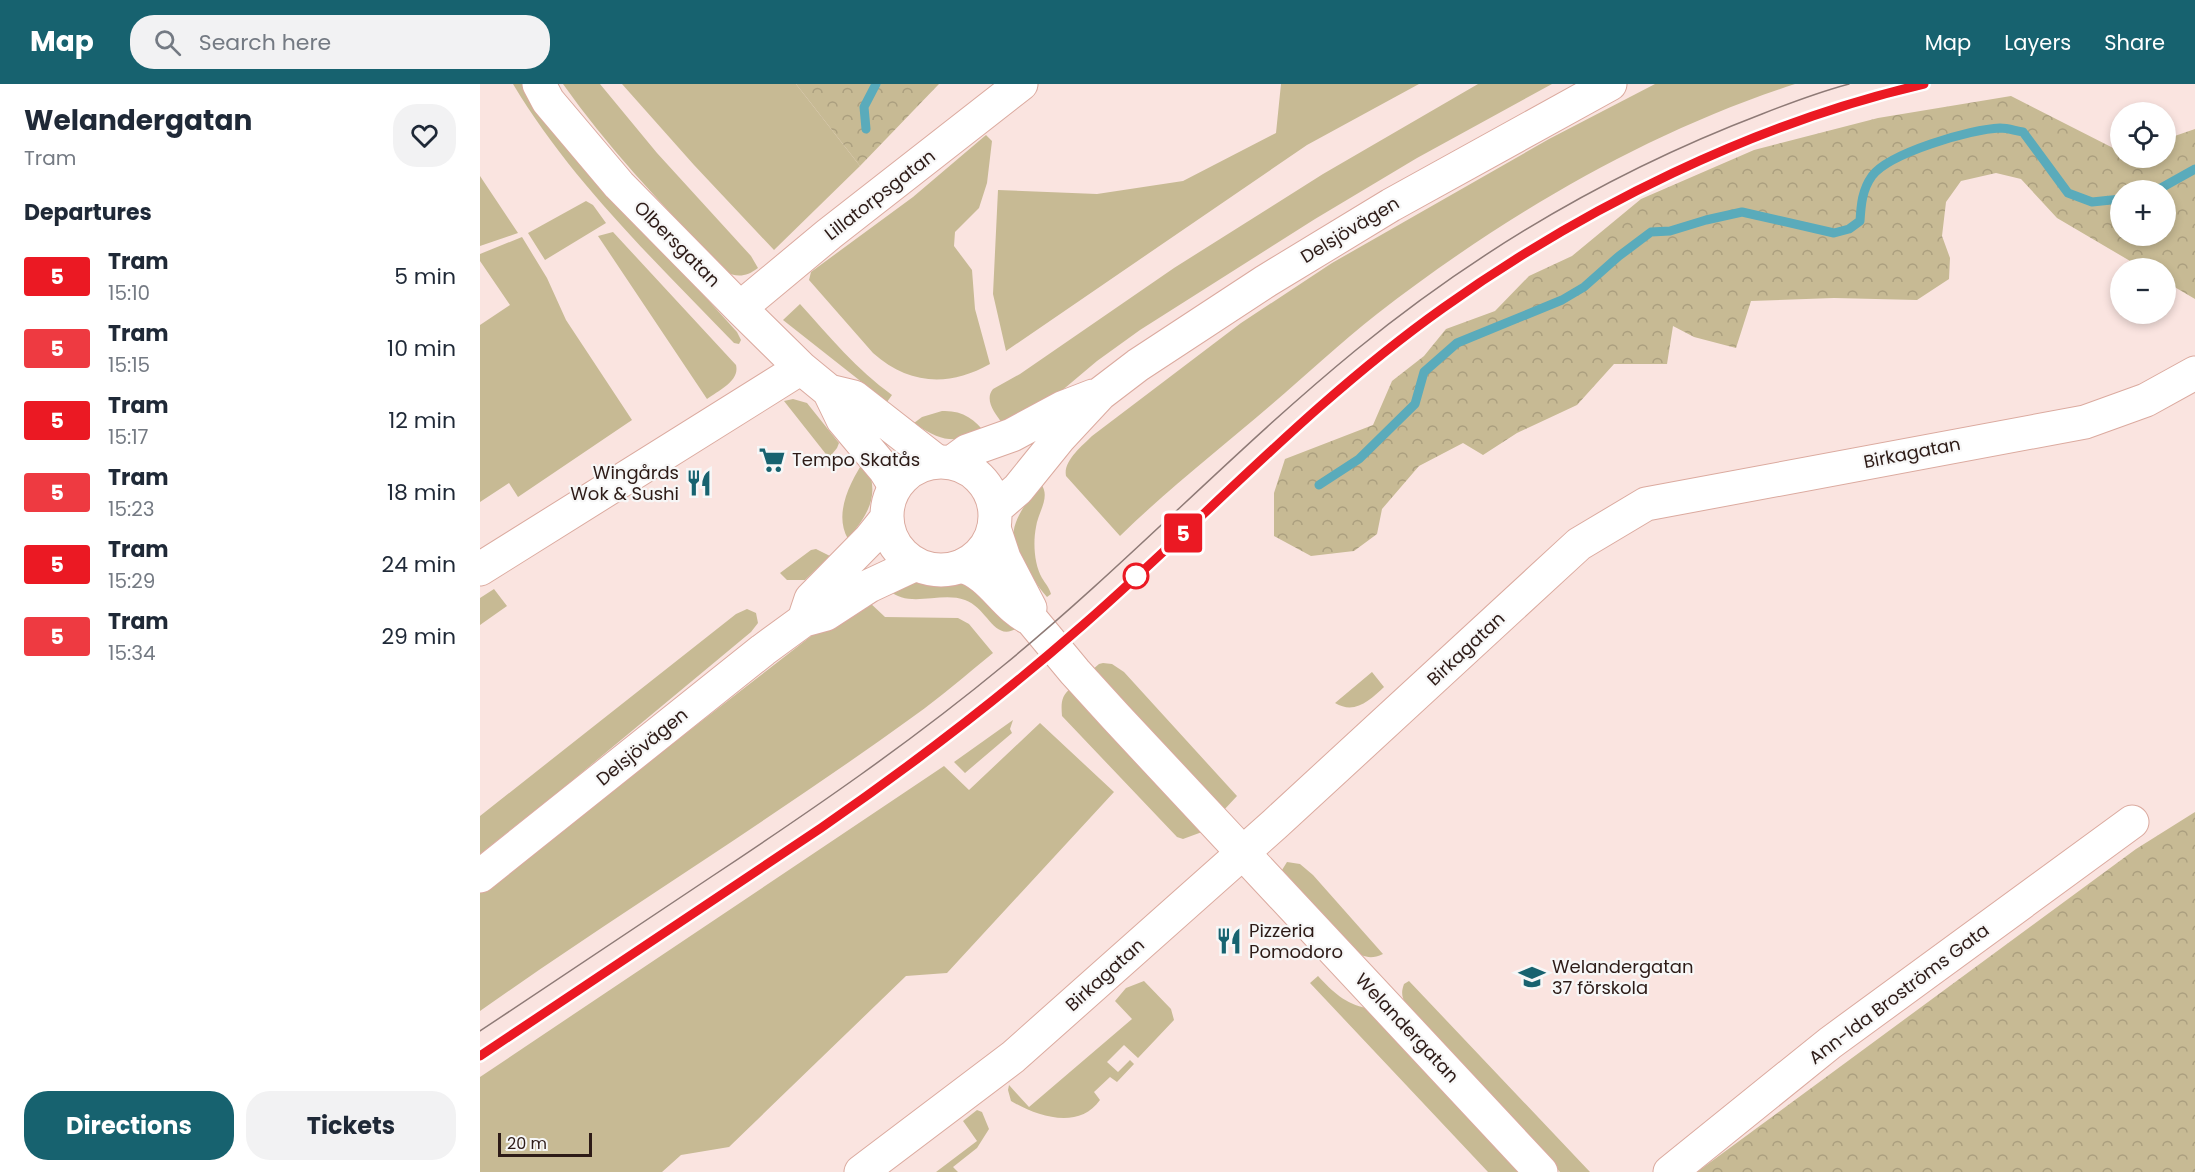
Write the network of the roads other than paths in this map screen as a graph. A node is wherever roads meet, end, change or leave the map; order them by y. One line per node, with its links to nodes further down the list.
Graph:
1 (539, 84): 4 (street, Olbersgatan)
2 (1022, 84): 4 (street, Lillatorpsgatan)
3 (1610, 84): 8 (street, Delsjövägen)
4 (740, 308): 5 (street, Olbersgatan)
5 (801, 368): 7 (street, Olbersgatan); 15 (street)
6 (2195, 373): 19 (street, Birkagatan)
7 (829, 391): 9 (street, Olbersgatan); 10 (street, Olbersgatan)
8 (1100, 394): 9 (street, Delsjövägen); 12 (street, Delsjövägen)
9 (944, 462): 10 (street, Delsjövägen); 12 (street)
10 (895, 486): 11 (street, Delsjövägen)
11 (886, 519): 13 (street); 17 (street, Delsjövägen)
12 (994, 519): 14 (street, Delsjövägen); 16 (street, Welandergatan)
13 (916, 564): 14 (street); 17 (street, Delsjövägen)
14 (963, 566): 16 (street, Welandergatan)
15 (480, 569)
16 (1031, 619): 19 (street, Welandergatan)
17 (804, 620): 20 (street, Delsjövägen)
18 (2132, 822): 23 (street, Ann-Ida Broströms Gata)
19 (1244, 852): 21 (street, Birkagatan); 22 (street, Welandergatan)
20 (480, 876)
21 (861, 1172)
22 (1541, 1172)
23 (1670, 1172)

